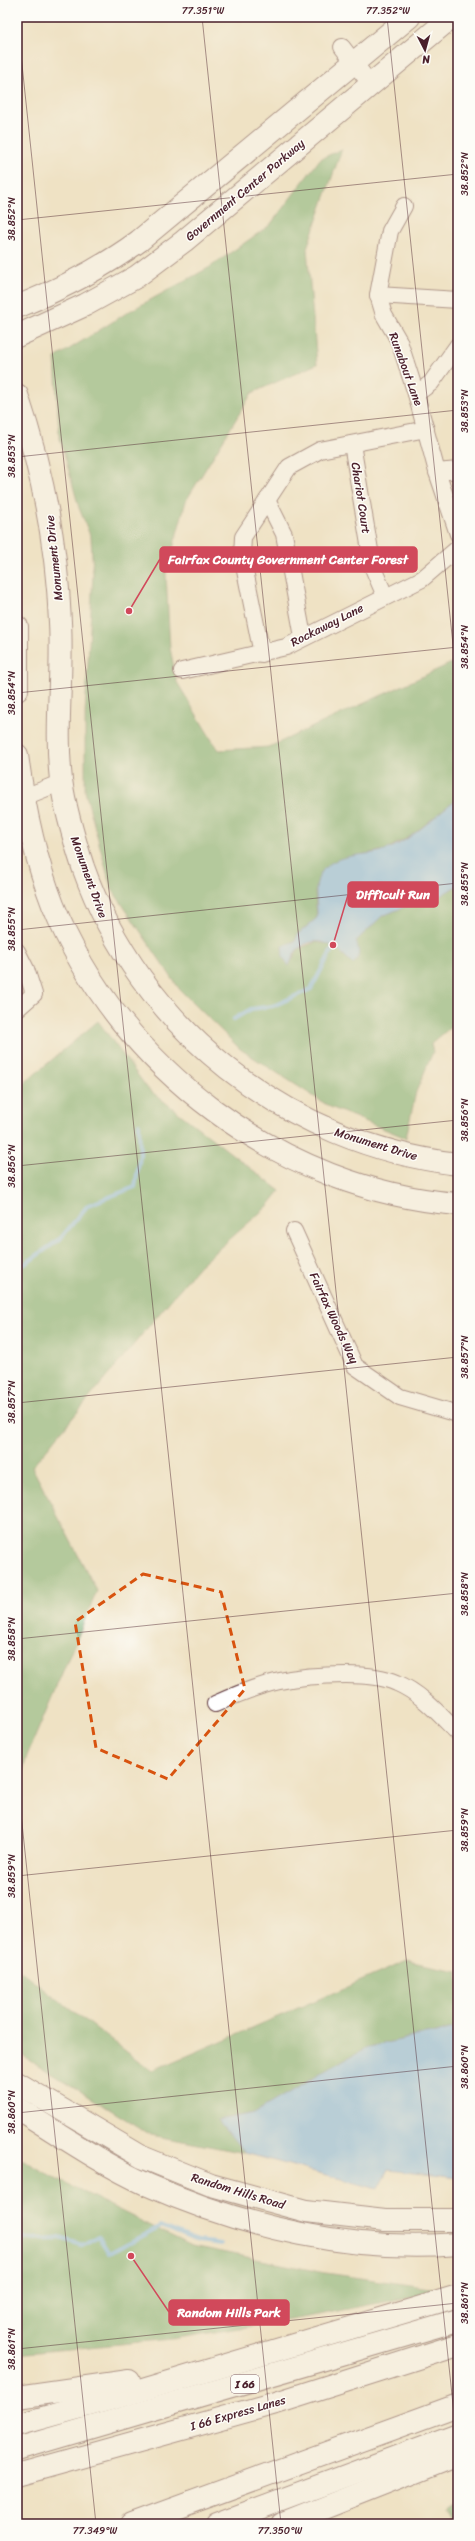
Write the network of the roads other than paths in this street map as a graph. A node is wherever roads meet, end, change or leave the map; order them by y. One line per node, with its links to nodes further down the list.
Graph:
1 (409, 17): 3 (main road)
2 (455, 17): 4 (main road, Government Center Parkway)
3 (349, 55): 4 (street); 8 (main road)
4 (372, 86): 9 (main road, Government Center Parkway)
5 (404, 206): 6 (street, Runabout Lane)
6 (378, 295): 7 (street); 12 (street, Runabout Lane)
7 (458, 300)
8 (17, 307)
9 (17, 336)
10 (458, 345): 12 (street)
11 (17, 394): 27 (main road, Monument Drive)
12 (416, 394): 13 (street, Runabout Lane)
13 (426, 429): 14 (street); 16 (street, Runabout Lane)
14 (352, 444): 17 (street); 20 (street, Chariot Court)
15 (458, 470): 16 (street)
16 (437, 472): 18 (street, Runabout Lane)
17 (266, 500): 22 (street); 23 (street)
18 (458, 534)
19 (458, 548): 20 (street, Rockaway Lane)
20 (385, 596): 22 (street, Rockaway Lane)
21 (17, 627): 25 (main road)
22 (303, 637): 23 (street, Rockaway Lane)
23 (262, 654): 24 (street, Rockaway Lane)
24 (182, 671)
25 (17, 690)
26 (17, 755): 28 (main road)
27 (62, 782): 28 (street); 31 (main road, Monument Drive)
28 (19, 791): 32 (main road)
29 (17, 951): 30 (street)
30 (17, 1009)
31 (458, 1164)
32 (458, 1204)
33 (294, 1231): 34 (street, Fairfax Woods Way)
34 (458, 1414)
35 (216, 1704): 36 (street)
36 (458, 1733)
37 (17, 2083): 39 (main road, Random Hills Road)
38 (17, 2108): 40 (main road, Random Hills Road)
39 (458, 2220)
40 (458, 2244)
41 (458, 2296): 44 (main road)
42 (458, 2320): 49 (main road, I 66)
43 (458, 2345): 51 (main road, I 66 Express Lanes)
44 (240, 2360): 45 (main road); 47 (main road)
45 (17, 2397)
46 (458, 2405): 52 (main road)
47 (17, 2425)
48 (458, 2434): 53 (main road)
49 (17, 2449)
50 (458, 2454): 54 (main road)
51 (17, 2475)
52 (132, 2524)
53 (217, 2524)
54 (283, 2524)

